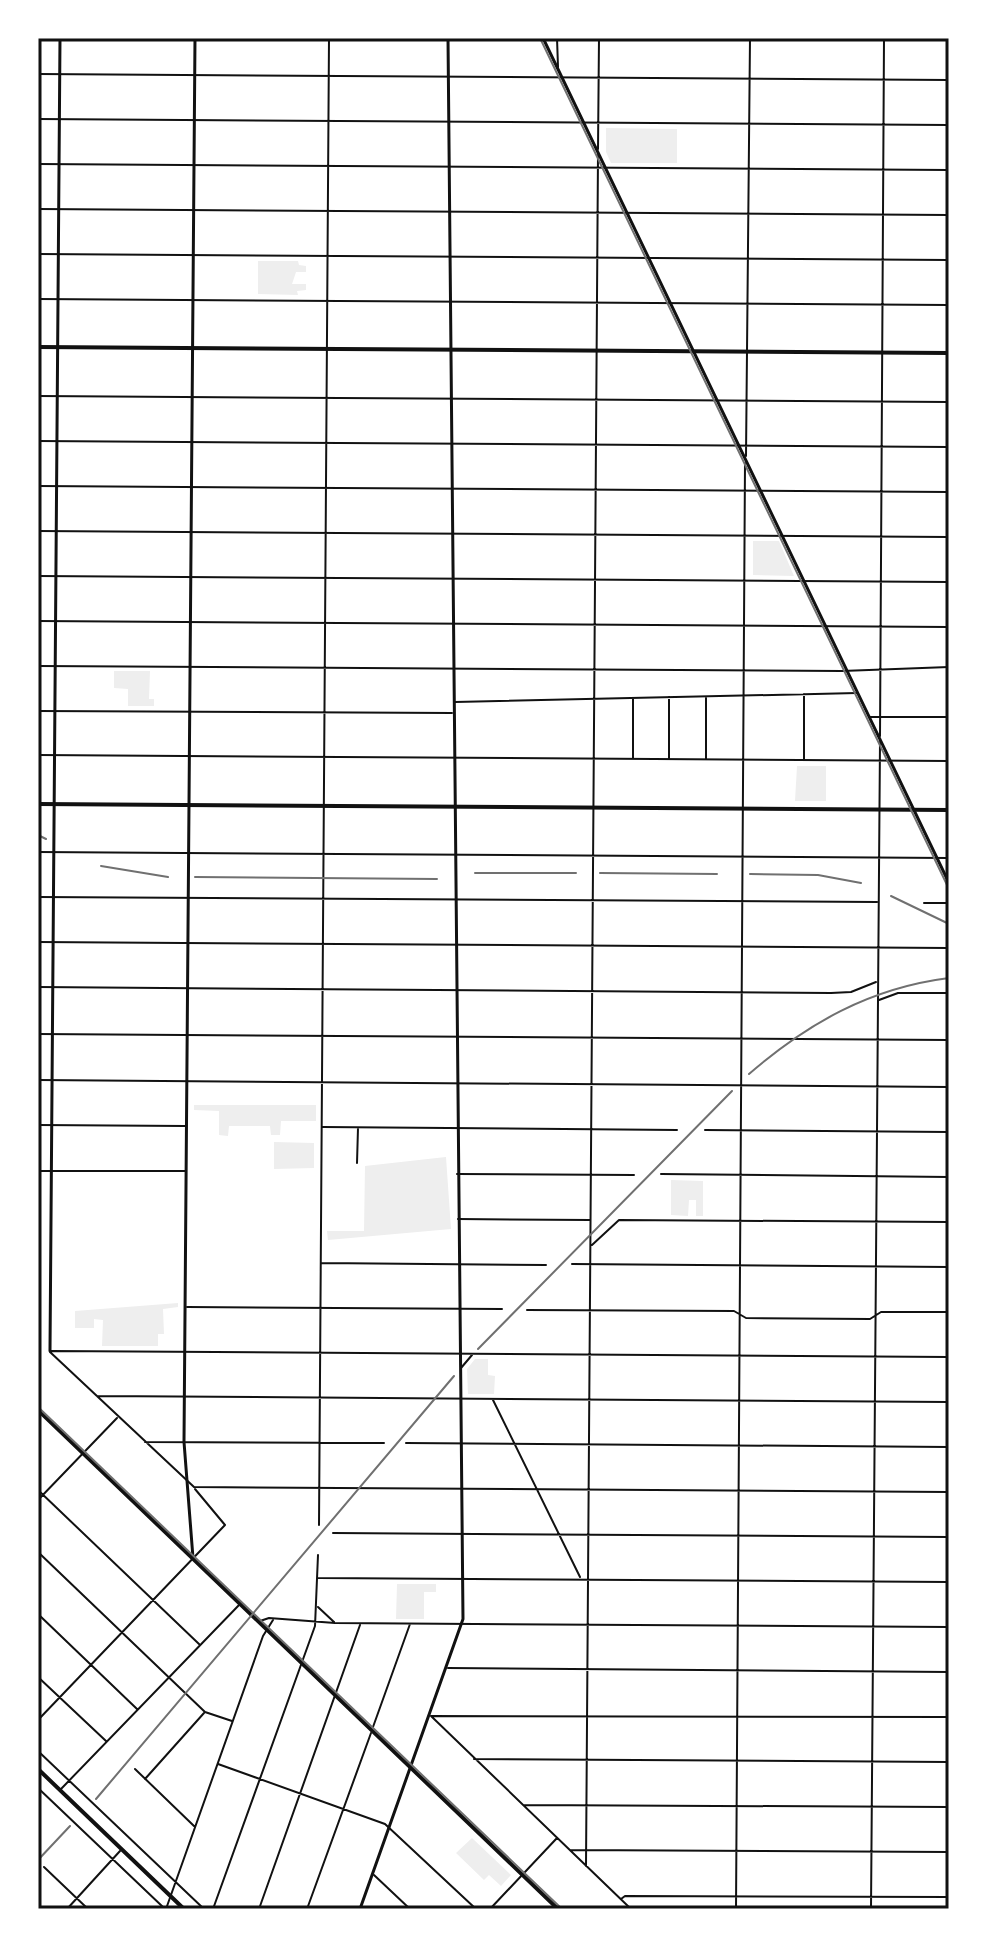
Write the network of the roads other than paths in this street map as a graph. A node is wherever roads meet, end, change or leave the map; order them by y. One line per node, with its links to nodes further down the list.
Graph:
1 (60, 38): 12 (street)
2 (195, 38): 13 (street)
3 (329, 38): 14 (street)
4 (448, 38): 15 (street)
5 (543, 38): 10 (street)
6 (557, 38): 10 (street)
7 (599, 38): 17 (street)
8 (750, 38): 18 (street)
9 (884, 38): 19 (street)
10 (558, 68): 16 (street)
11 (38, 74): 12 (street)
12 (60, 74): 13 (street); 22 (street)
13 (194, 75): 14 (street); 23 (street)
14 (329, 76): 15 (street); 24 (street)
15 (449, 77): 16 (street); 25 (street)
16 (563, 78): 17 (street); 26 (street)
17 (599, 78): 18 (street); 27 (street)
18 (749, 79): 19 (street); 28 (street)
19 (884, 80): 20 (street); 29 (street)
20 (949, 80)
21 (38, 119): 22 (street)
22 (59, 119): 23 (street); 33 (street)
23 (194, 120): 24 (street); 34 (street)
24 (329, 121): 25 (street); 35 (street)
25 (449, 122): 26 (street); 36 (street)
26 (583, 123): 27 (street); 31 (street)
27 (599, 123): 28 (street); 31 (street)
28 (749, 124): 29 (street); 39 (street)
29 (883, 125): 30 (street); 40 (street)
30 (949, 125)
31 (598, 154): 37 (street); 38 (street)
32 (38, 164): 33 (street)
33 (59, 164): 34 (street); 45 (street)
34 (194, 165): 35 (street); 46 (street)
35 (328, 166): 36 (street); 47 (street)
36 (450, 167): 37 (street); 48 (street)
37 (598, 168): 38 (street); 43 (street)
38 (604, 168): 39 (street); 42 (street)
39 (749, 169): 40 (street); 51 (street)
40 (883, 170): 41 (street); 52 (street)
41 (949, 170)
42 (608, 176): 43 (street); 50 (street)
43 (598, 181): 49 (street)
44 (38, 209): 45 (street)
45 (59, 209): 46 (street); 55 (street)
46 (193, 210): 47 (street); 56 (street)
47 (328, 211): 48 (street); 57 (street)
48 (450, 212): 49 (street); 58 (street)
49 (598, 213): 50 (street); 59 (street)
50 (626, 213): 51 (street); 60 (street)
51 (748, 214): 52 (street); 61 (street)
52 (883, 215): 53 (street); 62 (street)
53 (949, 215)
54 (38, 254): 55 (street)
55 (58, 254): 56 (street); 65 (street)
56 (193, 255): 57 (street); 66 (street)
57 (328, 256): 58 (street); 67 (street)
58 (450, 257): 59 (street); 68 (street)
59 (598, 258): 60 (street); 69 (street)
60 (649, 258): 61 (street); 70 (street)
61 (748, 259): 62 (street); 71 (street)
62 (883, 260): 63 (street); 72 (street)
63 (949, 260)
64 (38, 299): 65 (street)
65 (58, 299): 66 (street); 75 (street)
66 (192, 300): 67 (street); 76 (street)
67 (327, 301): 68 (street); 77 (street)
68 (451, 302): 69 (street); 78 (street)
69 (597, 302): 70 (street); 79 (street)
70 (670, 303): 71 (street); 80 (street)
71 (747, 304): 72 (street); 81 (street)
72 (883, 305): 73 (street); 82 (street)
73 (949, 305)
74 (38, 347): 75 (main road)
75 (58, 347): 76 (main road); 85 (street)
76 (192, 348): 77 (main road); 86 (street)
77 (327, 349): 78 (main road); 87 (street)
78 (451, 350): 79 (main road); 88 (street)
79 (597, 351): 80 (main road); 89 (street)
80 (693, 352): 81 (main road); 90 (street)
81 (747, 352): 82 (main road); 91 (street)
82 (882, 353): 83 (main road); 92 (street)
83 (949, 353)
84 (38, 396): 85 (street)
85 (57, 396): 86 (street); 95 (street)
86 (192, 397): 87 (street); 96 (street)
87 (327, 398): 88 (street); 97 (street)
88 (451, 398): 89 (street); 98 (street)
89 (596, 399): 90 (street); 99 (street)
90 (717, 400): 91 (street); 101 (street)
91 (747, 400): 92 (street); 100 (street)
92 (882, 401): 93 (street); 102 (street)
93 (949, 402)
94 (38, 441): 95 (street)
95 (57, 441): 96 (street); 106 (street)
96 (192, 442): 97 (street); 107 (street)
97 (327, 443): 98 (street); 108 (street)
98 (451, 443): 99 (street); 109 (street)
99 (596, 444): 101 (street); 110 (street)
100 (747, 445): 101 (street); 102 (street); 104 (street)
101 (739, 446): 104 (street)
102 (881, 446): 103 (street); 113 (street)
103 (949, 447)
104 (745, 459): 111 (street); 112 (street)
105 (38, 486): 106 (street)
106 (57, 486): 107 (street); 116 (street)
107 (192, 487): 108 (street); 117 (street)
108 (326, 487): 109 (street); 118 (street)
109 (451, 488): 110 (street); 119 (street)
110 (596, 489): 111 (street); 120 (street)
111 (747, 490): 112 (street); 121 (street)
112 (761, 490): 113 (street); 122 (street)
113 (882, 492): 114 (street); 123 (street)
114 (949, 492)
115 (38, 531): 116 (street)
116 (56, 531): 117 (street); 126 (street)
117 (191, 532): 118 (street); 127 (street)
118 (326, 533): 119 (street); 128 (street)
119 (452, 533): 120 (street); 129 (street)
120 (596, 534): 121 (street); 130 (street)
121 (746, 535): 122 (street); 131 (street)
122 (781, 536): 123 (street); 132 (street)
123 (881, 537): 124 (street); 133 (street)
124 (949, 537)
125 (38, 576): 126 (street)
126 (56, 576): 127 (street); 136 (street)
127 (191, 577): 128 (street); 137 (street)
128 (325, 577): 129 (street); 138 (street)
129 (452, 579): 130 (street); 139 (street)
130 (595, 579): 131 (street); 140 (street)
131 (746, 580): 132 (street); 141 (street)
132 (803, 581): 133 (street); 142 (street)
133 (881, 582): 134 (street); 143 (street)
134 (949, 582)
135 (38, 621): 136 (street)
136 (56, 621): 137 (street); 146 (street)
137 (190, 621): 138 (street); 147 (street)
138 (325, 622): 139 (street); 148 (street)
139 (453, 624): 140 (street); 150 (street)
140 (595, 624): 141 (street); 151 (street)
141 (745, 625): 142 (street); 153 (street)
142 (825, 626): 143 (street); 154 (street)
143 (881, 627): 144 (street); 152 (street)
144 (949, 627)
145 (38, 666): 146 (street)
146 (56, 666): 147 (street); 164 (street)
147 (190, 666): 148 (street); 165 (street)
148 (325, 667): 150 (street); 166 (street)
149 (949, 667): 152 (street)
150 (453, 668): 151 (street); 162 (street)
151 (594, 669): 153 (street); 161 (street)
152 (880, 669): 154 (street); 168 (street)
153 (745, 670): 154 (street); 157 (street)
154 (847, 670): 155 (street)
155 (858, 693): 156 (street); 169 (street)
156 (804, 694): 157 (street); 182 (street)
157 (745, 695): 158 (street); 181 (street)
158 (706, 696): 160 (street); 180 (street)
159 (633, 697): 160 (street); 161 (street); 178 (street)
160 (669, 697): 179 (street)
161 (594, 698): 162 (street); 177 (street)
162 (453, 702): 167 (street)
163 (38, 711): 164 (street)
164 (55, 711): 165 (street); 173 (street)
165 (190, 711): 166 (street); 174 (street)
166 (325, 713): 167 (street); 175 (street)
167 (453, 713): 176 (street)
168 (880, 716): 169 (street); 170 (street); 171 (street)
169 (870, 717): 171 (street)
170 (949, 717)
171 (880, 740): 183 (street); 184 (street)
172 (38, 755): 173 (street)
173 (55, 755): 174 (street); 187 (street)
174 (189, 756): 175 (street); 188 (street)
175 (324, 757): 176 (street); 189 (street)
176 (453, 758): 177 (street); 190 (street)
177 (594, 759): 178 (street); 191 (street)
178 (633, 759): 179 (street)
179 (669, 760): 180 (street)
180 (706, 760): 181 (street)
181 (745, 760): 182 (street); 192 (street)
182 (804, 760): 183 (street)
183 (880, 761): 184 (street); 193 (street)
184 (891, 761): 185 (street); 194 (street)
185 (949, 761)
186 (38, 804): 187 (main road)
187 (55, 804): 188 (main road); 197 (street)
188 (189, 805): 189 (main road); 198 (street)
189 (324, 806): 190 (main road); 199 (street)
190 (454, 806): 191 (main road); 200 (street)
191 (594, 807): 192 (main road); 201 (street)
192 (744, 809): 193 (main road); 202 (street)
193 (879, 810): 194 (main road); 203 (street)
194 (915, 810): 195 (main road); 204 (street)
195 (949, 810)
196 (38, 852): 197 (street)
197 (54, 852): 198 (street); 208 (street)
198 (189, 853): 199 (street); 209 (street)
199 (323, 854): 200 (street); 210 (street)
200 (454, 855): 201 (street); 211 (street)
201 (593, 856): 202 (street); 212 (street)
202 (744, 857): 203 (street); 213 (street)
203 (879, 858): 204 (street); 214 (street)
204 (937, 858): 205 (street); 206 (street)
205 (949, 858)
206 (949, 883)
207 (38, 897): 208 (street)
208 (54, 897): 209 (street); 218 (street)
209 (188, 899): 210 (street); 219 (street)
210 (323, 900): 211 (street); 220 (street)
211 (454, 900): 212 (street); 221 (street)
212 (593, 901): 213 (street); 222 (street)
213 (743, 902): 214 (street); 223 (street)
214 (878, 902): 224 (street)
215 (924, 903): 216 (street)
216 (949, 903)
217 (38, 942): 218 (street)
218 (53, 942): 219 (street); 228 (street)
219 (188, 943): 220 (street); 229 (street)
220 (323, 944): 221 (street); 230 (street)
221 (454, 945): 222 (street); 231 (street)
222 (593, 946): 223 (street); 232 (street)
223 (743, 947): 224 (street); 233 (street)
224 (878, 948): 225 (street); 226 (street)
225 (949, 948)
226 (877, 982): 233 (street); 235 (street)
227 (38, 987): 228 (street)
228 (53, 987): 229 (street); 237 (street)
229 (188, 988): 230 (street); 238 (street)
230 (323, 989): 231 (street); 239 (street)
231 (455, 990): 232 (street); 240 (street)
232 (592, 991): 233 (street); 241 (street)
233 (743, 992): 242 (street)
234 (949, 993): 235 (street)
235 (877, 1000): 243 (street)
236 (38, 1034): 237 (street)
237 (52, 1034): 238 (street); 246 (street)
238 (187, 1035): 239 (street); 247 (street)
239 (322, 1036): 240 (street); 248 (street)
240 (455, 1036): 241 (street); 249 (street)
241 (592, 1037): 242 (street); 250 (street)
242 (742, 1039): 243 (street); 251 (street)
243 (877, 1039): 244 (street); 252 (street)
244 (949, 1040)
245 (38, 1080): 246 (street)
246 (52, 1080): 247 (street); 255 (street)
247 (187, 1081): 248 (street); 256 (street)
248 (322, 1082): 249 (street); 257 (street)
249 (456, 1083): 250 (street); 259 (street)
250 (592, 1085): 251 (street); 260 (street)
251 (742, 1085): 252 (street); 263 (street)
252 (877, 1086): 253 (street); 264 (street)
253 (949, 1087)
254 (38, 1125): 255 (street)
255 (52, 1126): 256 (street); 268 (street)
256 (187, 1126): 269 (street)
257 (322, 1127): 258 (street); 283 (street)
258 (358, 1128): 259 (street); 266 (street)
259 (456, 1128): 260 (street); 270 (street)
260 (591, 1129): 261 (street); 271 (street)
261 (677, 1130)
262 (705, 1130): 263 (street)
263 (742, 1130): 264 (street); 274 (street)
264 (877, 1131): 265 (street); 275 (street)
265 (949, 1132)
266 (357, 1163)
267 (38, 1171): 268 (street)
268 (51, 1171): 269 (street); 300 (street)
269 (186, 1171): 291 (street)
270 (457, 1174): 271 (street); 277 (street)
271 (591, 1174): 273 (street); 279 (street)
272 (661, 1174): 274 (street)
273 (634, 1175)
274 (741, 1175): 275 (street); 278 (street)
275 (876, 1176): 276 (street); 280 (street)
276 (949, 1177)
277 (458, 1219): 279 (street); 284 (street)
278 (741, 1220): 280 (street); 282 (street); 288 (street)
279 (591, 1221): 282 (street)
280 (876, 1221): 281 (street); 289 (street)
281 (949, 1222)
282 (590, 1247): 286 (street)
283 (320, 1263): 284 (street); 292 (street)
284 (458, 1263): 287 (street); 293 (street)
285 (572, 1264): 286 (street)
286 (590, 1264): 288 (street); 296 (street)
287 (546, 1265)
288 (741, 1265): 289 (street); 298 (street)
289 (876, 1266): 290 (street); 299 (street)
290 (949, 1267)
291 (185, 1307): 292 (street); 301 (street)
292 (320, 1308): 293 (street); 302 (street)
293 (459, 1309): 294 (street); 303 (street)
294 (502, 1309)
295 (527, 1310): 296 (street)
296 (590, 1310): 298 (street); 305 (street)
297 (949, 1312): 299 (street)
298 (740, 1315): 299 (street); 306 (street)
299 (875, 1315): 307 (street)
300 (50, 1351): 301 (street); 310 (street)
301 (185, 1352): 302 (street); 311 (street)
302 (320, 1353): 303 (street); 312 (street)
303 (460, 1354): 304 (street); 309 (street)
304 (473, 1354): 305 (street); 309 (street)
305 (590, 1355): 306 (street); 315 (street)
306 (740, 1356): 307 (street); 316 (street)
307 (875, 1357): 308 (street); 317 (street)
308 (949, 1357)
309 (460, 1369): 313 (street)
310 (96, 1396): 311 (street); 320 (street)
311 (185, 1397): 312 (street); 322 (street)
312 (319, 1398): 313 (street); 323 (street)
313 (460, 1399): 314 (street); 326 (street)
314 (492, 1399): 315 (street); 327 (street)
315 (589, 1399): 316 (street); 328 (street)
316 (740, 1401): 317 (street); 329 (street)
317 (875, 1402): 318 (street); 330 (street)
318 (949, 1402)
319 (38, 1410): 332 (main road)
320 (118, 1417): 321 (street); 332 (street)
321 (144, 1442): 322 (street); 333 (street)
322 (184, 1442): 323 (street); 333 (street)
323 (319, 1443): 324 (street); 335 (street)
324 (384, 1443)
325 (406, 1443): 326 (street)
326 (461, 1444): 327 (street); 336 (street)
327 (515, 1444): 328 (street); 337 (street)
328 (589, 1446): 329 (street); 339 (street)
329 (739, 1446): 330 (street); 340 (street)
330 (874, 1447): 331 (street); 341 (street)
331 (949, 1447)
332 (83, 1454): 343 (street); 355 (main road)
333 (185, 1481): 334 (street); 355 (street)
334 (194, 1487): 335 (street); 355 (street)
335 (319, 1488): 336 (street); 345 (street)
336 (462, 1489): 337 (street); 347 (street)
337 (538, 1489): 339 (street); 348 (street)
338 (38, 1490): 343 (street)
339 (589, 1490): 340 (street); 349 (street)
340 (739, 1491): 341 (street); 350 (street)
341 (874, 1491): 342 (street); 351 (street)
342 (949, 1492)
343 (43, 1495): 344 (street); 363 (street)
344 (38, 1500)
345 (319, 1525)
346 (333, 1533): 347 (street)
347 (462, 1534): 348 (street); 357 (street)
348 (560, 1534): 349 (street); 358 (street)
349 (588, 1535): 350 (street); 359 (street)
350 (739, 1536): 351 (street); 360 (street)
351 (874, 1537): 352 (street); 361 (street)
352 (949, 1537)
353 (38, 1552): 379 (street)
354 (318, 1555): 356 (street)
355 (193, 1558): 363 (street); 364 (main road)
356 (318, 1578): 357 (street); 365 (street)
357 (463, 1579): 358 (street); 373 (street)
358 (581, 1580): 359 (street)
359 (588, 1580): 360 (street); 374 (street)
360 (738, 1581): 361 (street); 375 (street)
361 (873, 1582): 362 (street); 376 (street)
362 (949, 1582)
363 (153, 1600): 379 (street); 380 (street)
364 (240, 1604): 368 (main road); 380 (street)
365 (318, 1606): 369 (street); 370 (street)
366 (38, 1614): 382 (street)
367 (273, 1619): 368 (street); 369 (street); 378 (street)
368 (258, 1621): 378 (main road)
369 (316, 1621): 370 (street); 381 (street)
370 (335, 1623): 371 (street)
371 (361, 1623): 372 (street); 390 (street)
372 (410, 1624): 373 (street); 401 (street)
373 (463, 1624): 374 (street); 383 (street)
374 (588, 1625): 375 (street); 384 (street)
375 (738, 1626): 376 (street); 385 (street)
376 (873, 1627): 377 (street); 386 (street)
377 (949, 1627)
378 (267, 1630): 381 (main road); 400 (street)
379 (122, 1633): 382 (street); 389 (street)
380 (200, 1644): 389 (street)
381 (301, 1663): 390 (main road); 414 (street)
382 (91, 1665): 391 (street); 392 (street)
383 (448, 1668): 384 (street); 395 (street)
384 (587, 1670): 385 (street); 394 (street)
385 (738, 1671): 386 (street); 396 (street)
386 (873, 1672): 387 (street); 397 (street)
387 (949, 1672)
388 (38, 1677): 391 (street)
389 (169, 1677): 392 (street); 393 (street)
390 (336, 1695): 401 (main road); 418 (street)
391 (60, 1698): 399 (street); 402 (street)
392 (137, 1709): 402 (street)
393 (205, 1712): 400 (street); 413 (street)
394 (587, 1715): 395 (street); 396 (street); 405 (street)
395 (431, 1716): 404 (street); 410 (street)
396 (738, 1716): 397 (street); 406 (street)
397 (873, 1717): 398 (street); 407 (street)
398 (949, 1717)
399 (38, 1720)
400 (233, 1721): 409 (street)
401 (372, 1730): 410 (main road); 424 (street)
402 (106, 1742): 415 (street)
403 (38, 1751): 415 (street)
404 (474, 1759): 405 (street); 419 (street)
405 (587, 1760): 406 (street); 420 (street)
406 (737, 1761): 407 (street); 421 (street)
407 (872, 1762): 408 (street); 422 (street)
408 (949, 1762)
409 (218, 1764): 414 (street); 425 (street)
410 (412, 1768): 426 (street); 438 (main road)
411 (38, 1769): 417 (main road)
412 (135, 1769): 413 (street)
413 (145, 1779): 425 (street)
414 (259, 1779): 418 (street); 451 (street)
415 (69, 1780): 417 (street); 439 (street)
416 (38, 1788): 434 (street)
417 (60, 1790): 428 (main road)
418 (300, 1794): 424 (street); 452 (street)
419 (523, 1805): 420 (street); 427 (street)
420 (586, 1805): 421 (street); 430 (street)
421 (737, 1806): 422 (street); 431 (street)
422 (872, 1807): 423 (street); 432 (street)
423 (949, 1807)
424 (343, 1809): 426 (street); 453 (street)
425 (195, 1827): 439 (street)
426 (390, 1828): 437 (street); 456 (street)
427 (557, 1838): 429 (street); 438 (street)
428 (122, 1849): 434 (street); 440 (main road)
429 (570, 1850): 430 (street); 435 (street)
430 (586, 1850): 431 (street); 435 (street)
431 (736, 1851): 432 (street); 441 (street)
432 (871, 1852): 433 (street); 442 (street)
433 (949, 1852)
434 (113, 1860): 444 (street); 448 (street)
435 (586, 1866): 445 (street)
436 (44, 1867): 444 (street)
437 (373, 1874): 454 (street); 455 (street)
438 (522, 1875): 457 (street); 458 (main road)
439 (176, 1882): 440 (street); 450 (street)
440 (171, 1896): 448 (street); 449 (main road)
441 (736, 1896): 442 (street); 445 (street); 460 (street)
442 (871, 1897): 443 (street); 461 (street)
443 (949, 1897)
444 (77, 1899): 446 (street); 447 (street)
445 (621, 1899): 459 (street)
446 (67, 1909)
447 (88, 1909)
448 (166, 1909)
449 (184, 1909)
450 (204, 1909)
451 (213, 1909)
452 (259, 1909)
453 (307, 1909)
454 (360, 1909)
455 (410, 1909)
456 (476, 1909)
457 (490, 1909)
458 (558, 1909)
459 (631, 1909)
460 (736, 1909)
461 (871, 1909)

